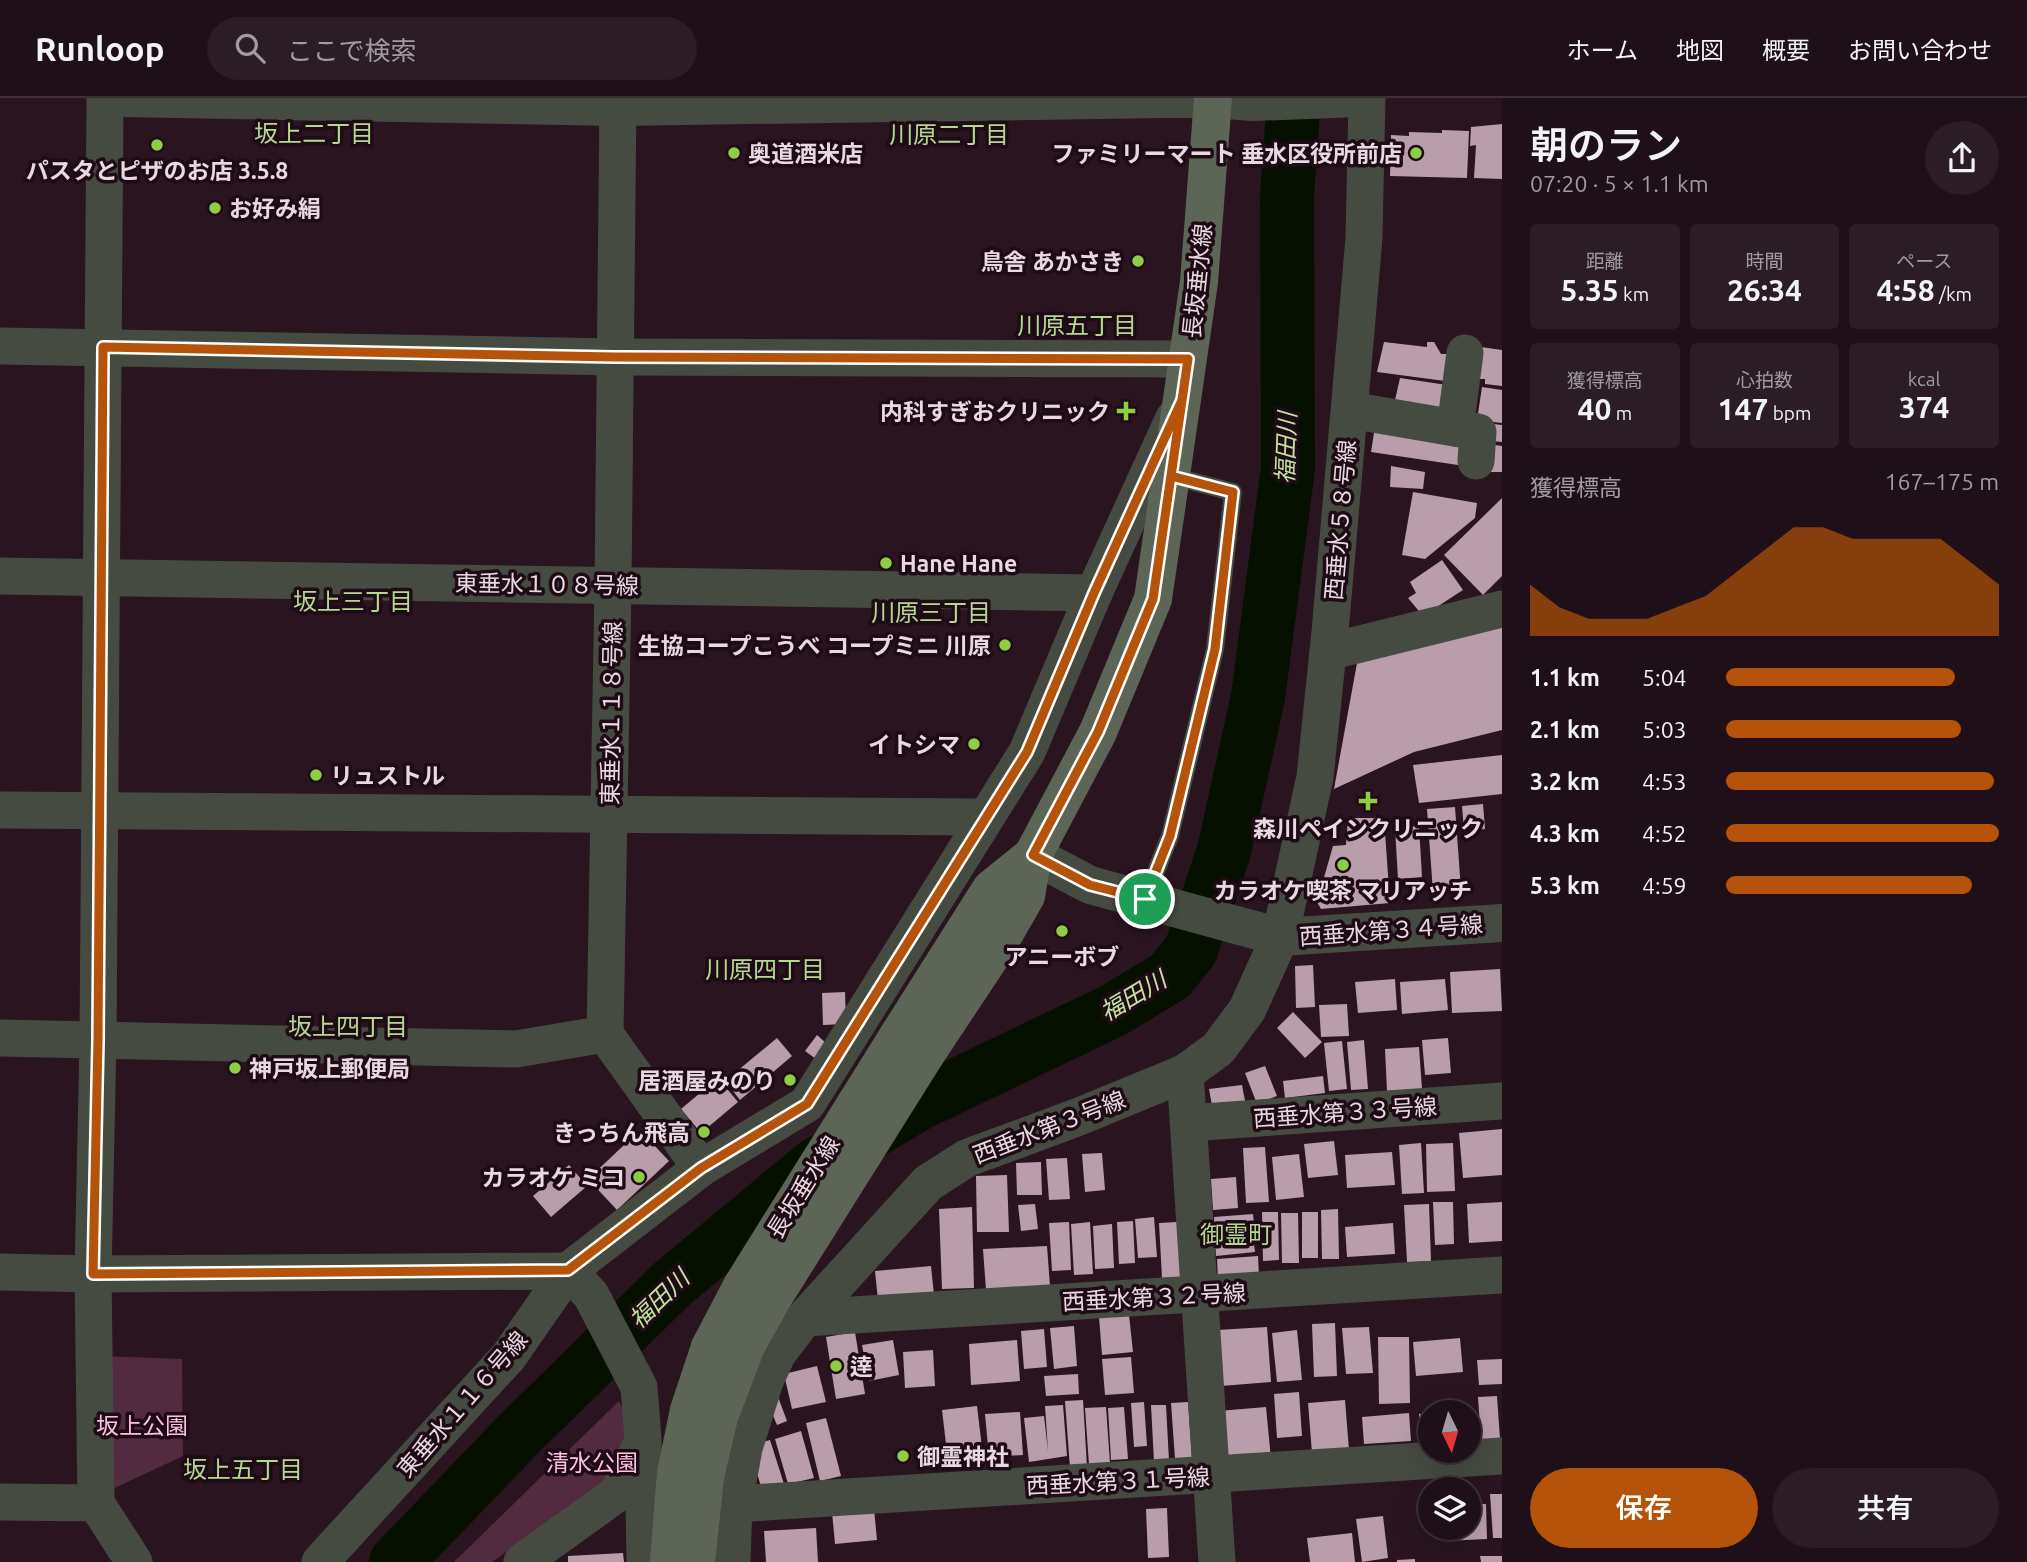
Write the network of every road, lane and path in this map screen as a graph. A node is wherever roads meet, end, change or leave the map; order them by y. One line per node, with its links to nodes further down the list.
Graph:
1 (105, 98): 9 (street)
2 (123, 98): 7 (street)
3 (1213, 98): 6 (street); 7 (street); 12 (main road, 長坂垂水線)
4 (1360, 98): 6 (street)
5 (1367, 98): 14 (street, 西垂水５８号線)
6 (1343, 99)
7 (618, 102): 11 (street, 東垂水１１８号線)
8 (0, 346): 9 (street)
9 (103, 347): 11 (street); 19 (street)
10 (1465, 353): 15 (street)
11 (615, 357): 12 (street); 20 (street, 東垂水１１８号線)
12 (1188, 359): 13 (main road, 長坂垂水線)
13 (1182, 400): 17 (main road, 長坂垂水線); 21 (street, 東垂水１１６号線)
14 (1350, 410): 15 (street); 23 (street, 西垂水５８号線)
15 (1455, 428): 16 (street)
16 (1476, 461)
17 (1171, 476): 28 (main road, 長坂垂水線); 29 (lane)
18 (0, 576): 19 (street, 東垂水１０８号線)
19 (102, 576): 20 (street, 東垂水１０８号線); 25 (street)
20 (613, 585): 21 (street, 東垂水１０８号線); 26 (street, 東垂水１１８号線)
21 (1094, 593): 27 (street, 東垂水１１６号線)
22 (1502, 609): 23 (street)
23 (1328, 652): 31 (street, 西垂水５８号線)
24 (0, 810): 25 (street)
25 (100, 811): 26 (street); 34 (street)
26 (609, 814): 27 (street); 32 (street, 東垂水１１８号線)
27 (984, 817): 38 (street, 東垂水１１６号線)
28 (1033, 855): 29 (street); 45 (main road, 長坂垂水線, bridge)
29 (1145, 899): 31 (street, 西垂水第３４号線)
30 (1502, 923): 31 (street, 西垂水第３４号線)
31 (1271, 935): 35 (street, 西垂水第３号線)
32 (605, 1034): 34 (street); 38 (street)
33 (0, 1038): 34 (street)
34 (98, 1040): 40 (street)
35 (1185, 1073): 37 (street); 44 (street, 西垂水第３号線)
36 (1502, 1101): 37 (street, 西垂水第３３号線)
37 (1189, 1123): 43 (street)
38 (701, 1168): 42 (street, 東垂水１１６号線)
39 (0, 1272): 40 (street)
40 (93, 1274): 42 (street); 50 (street)
41 (1502, 1275): 43 (street, 西垂水第３２号線)
42 (580, 1283): 46 (street); 53 (street, 東垂水１１６号線)
43 (1200, 1294): 44 (street, 西垂水第３２号線); 48 (street)
44 (805, 1318): 51 (street)
45 (728, 1347): 56 (main road, 長坂垂水線); 57 (main road, 長坂垂水線)
46 (643, 1439): 54 (street); 55 (street)
47 (1502, 1456): 48 (street, 西垂水第３１号線)
48 (1212, 1476): 51 (street, 西垂水第３１号線); 59 (street)
49 (0, 1502): 50 (street)
50 (96, 1503): 52 (street)
51 (734, 1504): 58 (street)
52 (134, 1562)
53 (320, 1562)
54 (522, 1562)
55 (645, 1562)
56 (669, 1562)
57 (696, 1562)
58 (732, 1562)
59 (1217, 1562)

